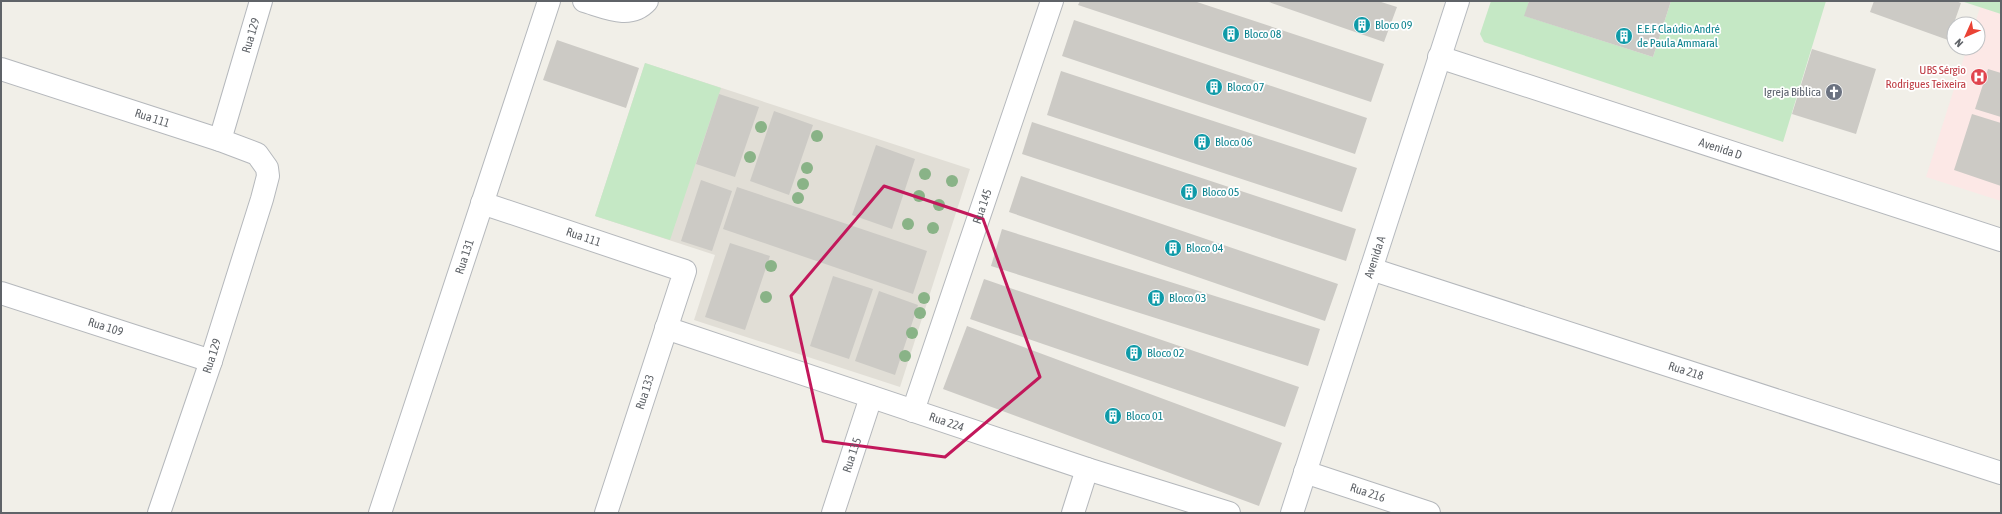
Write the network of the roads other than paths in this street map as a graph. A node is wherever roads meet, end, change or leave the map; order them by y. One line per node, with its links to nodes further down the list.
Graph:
1 (261, 1): 9 (street, Rua 129)
2 (548, 1): 11 (street, Rua 131)
3 (584, 1): 4 (street)
4 (647, 1)
5 (1052, 1): 19 (street, Rua 145)
6 (1458, 1): 7 (street, Avenida A)
7 (1439, 57): 12 (street, Avenida D); 13 (street, Avenida A)
8 (1, 69): 9 (street, Rua 111)
9 (220, 140): 10 (street, Rua 111)
10 (262, 199): 17 (street, Rua 129)
11 (482, 203): 14 (street, Rua 111); 24 (street, Rua 131)
12 (2001, 240)
13 (1371, 268): 21 (street, Avenida A); 22 (street, Rua 218)
14 (685, 271): 16 (street, Rua 133)
15 (1, 293): 17 (street, Rua 109)
16 (666, 328): 18 (street, Rua 224); 25 (street, Rua 133)
17 (211, 361): 23 (street, Rua 129)
18 (871, 397): 19 (street, Rua 224); 26 (street, Rua 135)
19 (913, 411): 20 (street, Rua 224)
20 (1088, 469): 27 (street); 28 (street, Rua 224)
21 (1305, 472): 29 (street, Avenida A); 30 (street, Rua 216)
22 (2001, 473)
23 (159, 513)
24 (380, 513)
25 (606, 513)
26 (833, 513)
27 (1073, 513)
28 (1229, 513)
29 (1292, 513)
30 (1429, 513)

